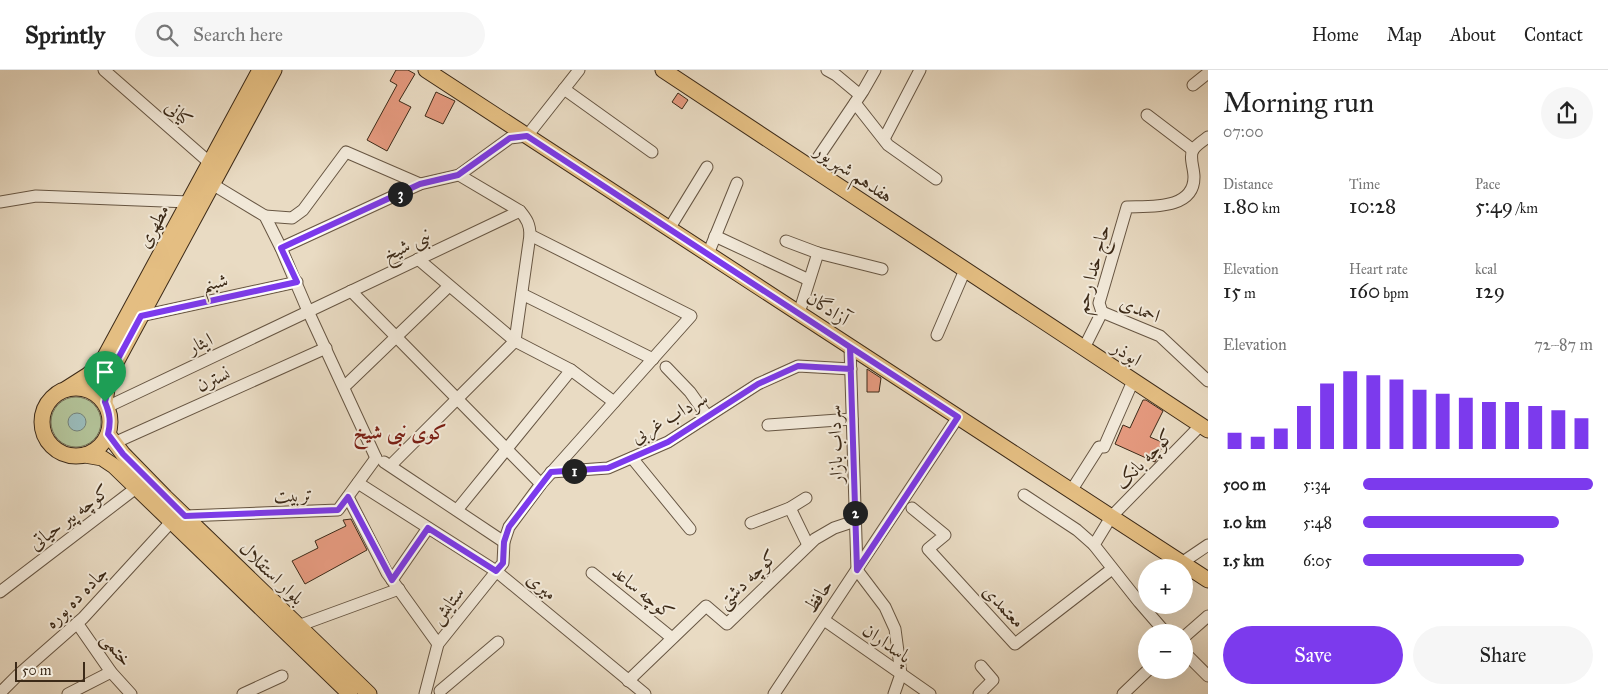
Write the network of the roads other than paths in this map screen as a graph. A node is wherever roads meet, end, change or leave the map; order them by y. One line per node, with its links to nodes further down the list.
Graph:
1 (104, 70): 18 (street, کیانی)
2 (260, 70): 18 (main road, مطهری)
3 (274, 70): 24 (main road, مطهری)
4 (426, 70): 13 (main road, آزادگان)
5 (579, 70): 10 (street)
6 (663, 70): 20 (main road, هفدهم شهریور)
7 (827, 70): 11 (street)
8 (875, 70): 11 (street)
9 (920, 70): 15 (street)
10 (564, 89): 13 (street); 17 (street)
11 (858, 99): 15 (street); 20 (street)
12 (1147, 115): 16 (street)
13 (527, 136): 21 (street); 30 (main road, آزادگان)
14 (1208, 137): 16 (street)
15 (884, 139): 22 (street)
16 (1193, 150): 47 (street, حاج خدا رحم)
17 (652, 152)
18 (210, 163): 27 (main road, مطهری)
19 (707, 167): 30 (street)
20 (811, 168): 39 (main road, هفدهم شهریور)
21 (458, 175): 25 (street); 28 (street)
22 (936, 179)
23 (737, 183): 32 (street)
24 (212, 184): 29 (street); 49 (main road, مطهری)
25 (420, 184): 29 (street); 34 (street)
26 (0, 202): 27 (street)
27 (189, 202): 63 (main road, مطهری)
28 (520, 211): 31 (street); 37 (street, نبی شیخ)
29 (265, 216): 34 (street)
30 (669, 229): 36 (main road, آزادگان)
31 (530, 235): 44 (street); 56 (street)
32 (715, 236): 36 (street); 40 (street)
33 (786, 241): 35 (street)
34 (281, 248): 41 (street)
35 (818, 253): 38 (street); 40 (street)
36 (708, 254): 48 (main road, آزادگان)
37 (418, 259): 42 (street); 43 (street, نبی شیخ)
38 (882, 269)
39 (965, 270): 45 (main road, هفدهم شهریور); 50 (street)
40 (810, 280): 48 (street)
41 (297, 282): 46 (street); 49 (street, شبنم)
42 (449, 286): 51 (street); 52 (street)
43 (351, 291): 46 (street, نبی شیخ); 51 (street)
44 (522, 294): 52 (street); 56 (street)
45 (1024, 309): 55 (main road, ابوذر)
46 (308, 311): 54 (street); 66 (street, ایثار)
47 (1102, 312): 55 (street, حاج خدا رحم); 61 (street, احمدی)
48 (799, 313): 53 (main road, آزادگان)
49 (141, 316): 66 (main road, مطهری)
50 (937, 335)
51 (396, 337): 62 (street); 64 (street)
52 (515, 341): 59 (street); 64 (street)
53 (850, 347): 58 (street, سرداب بازار); 68 (main road, آزادگان)
54 (326, 348): 62 (street); 72 (street, نسترن)
55 (1084, 348): 60 (main road, ابوذر)
56 (653, 359): 65 (street)
57 (666, 367): 67 (street)
58 (851, 369): 67 (street, سرداب غربی); 69 (street, سرداب بازار)
59 (571, 370): 65 (street); 73 (street)
60 (1133, 381): 71 (main road, ابوذر); 82 (street)
61 (1208, 381)
62 (344, 386): 75 (street)
63 (66, 388): 66 (main road); 74 (main road)
64 (456, 398): 73 (street); 77 (street)
65 (614, 402): 78 (street)
66 (106, 405): 72 (main road)
67 (708, 416): 76 (street, سرداب غربی)
68 (958, 417): 82 (main road, آزادگان); 102 (street, حافظ)
69 (852, 419): 70 (street); 91 (street, سرداب بازار)
70 (768, 425)
71 (1204, 428): 89 (street, کوچه بانک)
72 (111, 438): 74 (main road); 90 (main road, بلوار استقلال)
73 (507, 450): 80 (street); 88 (street)
74 (86, 455): 81 (main road, بلوار استقلال)
75 (376, 458): 77 (street); 79 (street, تربیت)
76 (632, 458): 78 (street, سرداب غربی); 94 (street)
77 (391, 465): 88 (street)
78 (551, 472): 80 (street)
79 (358, 483): 84 (street, تربیت); 93 (street, میری)
80 (541, 484): 95 (street)
81 (136, 488): 90 (main road, بلوار استقلال); 108 (street, کوچه پیر حیاتی)
82 (1071, 491): 89 (main road, آزادگان)
83 (1024, 495): 98 (street)
84 (348, 497): 90 (street, تربیت); 107 (street)
85 (806, 498): 86 (street)
86 (790, 508): 92 (street); 97 (street)
87 (912, 508): 101 (street, معتمدی)
88 (457, 510): 95 (street)
89 (1112, 517): 98 (street, کوچه بانک); 99 (main road, آزادگان)
90 (178, 519): 112 (street, جاده ده بوره); 113 (main road, بلوار استقلال); 132 (main road, بلوار استقلال)
91 (855, 521): 97 (street, کوچه دشتی); 102 (street, سرداب بازار)
92 (751, 523)
93 (428, 528): 103 (street, میری); 107 (street)
94 (690, 529)
95 (504, 542): 103 (street, ستایش)
96 (1208, 544): 100 (street)
97 (808, 545): 115 (street, کوچه دشتی)
98 (1094, 545): 101 (street)
99 (1171, 559)
100 (1187, 559)
101 (1112, 568): 109 (street)
102 (857, 570): 111 (street, حافظ); 121 (street)
103 (496, 571): 117 (street, ستایش); 126 (street, میری)
104 (1193, 572): 106 (main road, آزادگان)
105 (592, 573): 115 (street, کوچه ساعد)
106 (1208, 580)
107 (396, 585): 113 (street); 117 (street)
108 (0, 592)
109 (1138, 594)
110 (1208, 616): 114 (street)
111 (824, 620): 121 (street, پاسداران); 136 (street, حافظ)
112 (77, 623): 120 (street, ختمی); 127 (street, جاده ده بوره)
113 (298, 626): 133 (main road, بلوار استقلال)
114 (1193, 629)
115 (672, 638): 126 (street, کوچه دشتی)
116 (498, 642): 128 (street)
117 (438, 644): 124 (street, ستایش)
118 (1193, 661): 123 (street)
119 (981, 666): 139 (street)
120 (111, 672): 129 (street); 130 (street, ختمی)
121 (901, 674): 137 (street); 138 (street, پاسداران)
122 (282, 676): 131 (street)
123 (1208, 676)
124 (429, 679): 128 (street); 134 (street, ستایش)
125 (1139, 679): 140 (street)
126 (628, 681): 135 (street, میری)
127 (0, 692)
128 (441, 693)
129 (68, 694)
130 (132, 694)
131 (243, 694)
132 (350, 694)
133 (369, 694)
134 (425, 694)
135 (645, 694)
136 (774, 694)
137 (894, 694)
138 (930, 694)
139 (979, 694)
140 (1123, 694)

